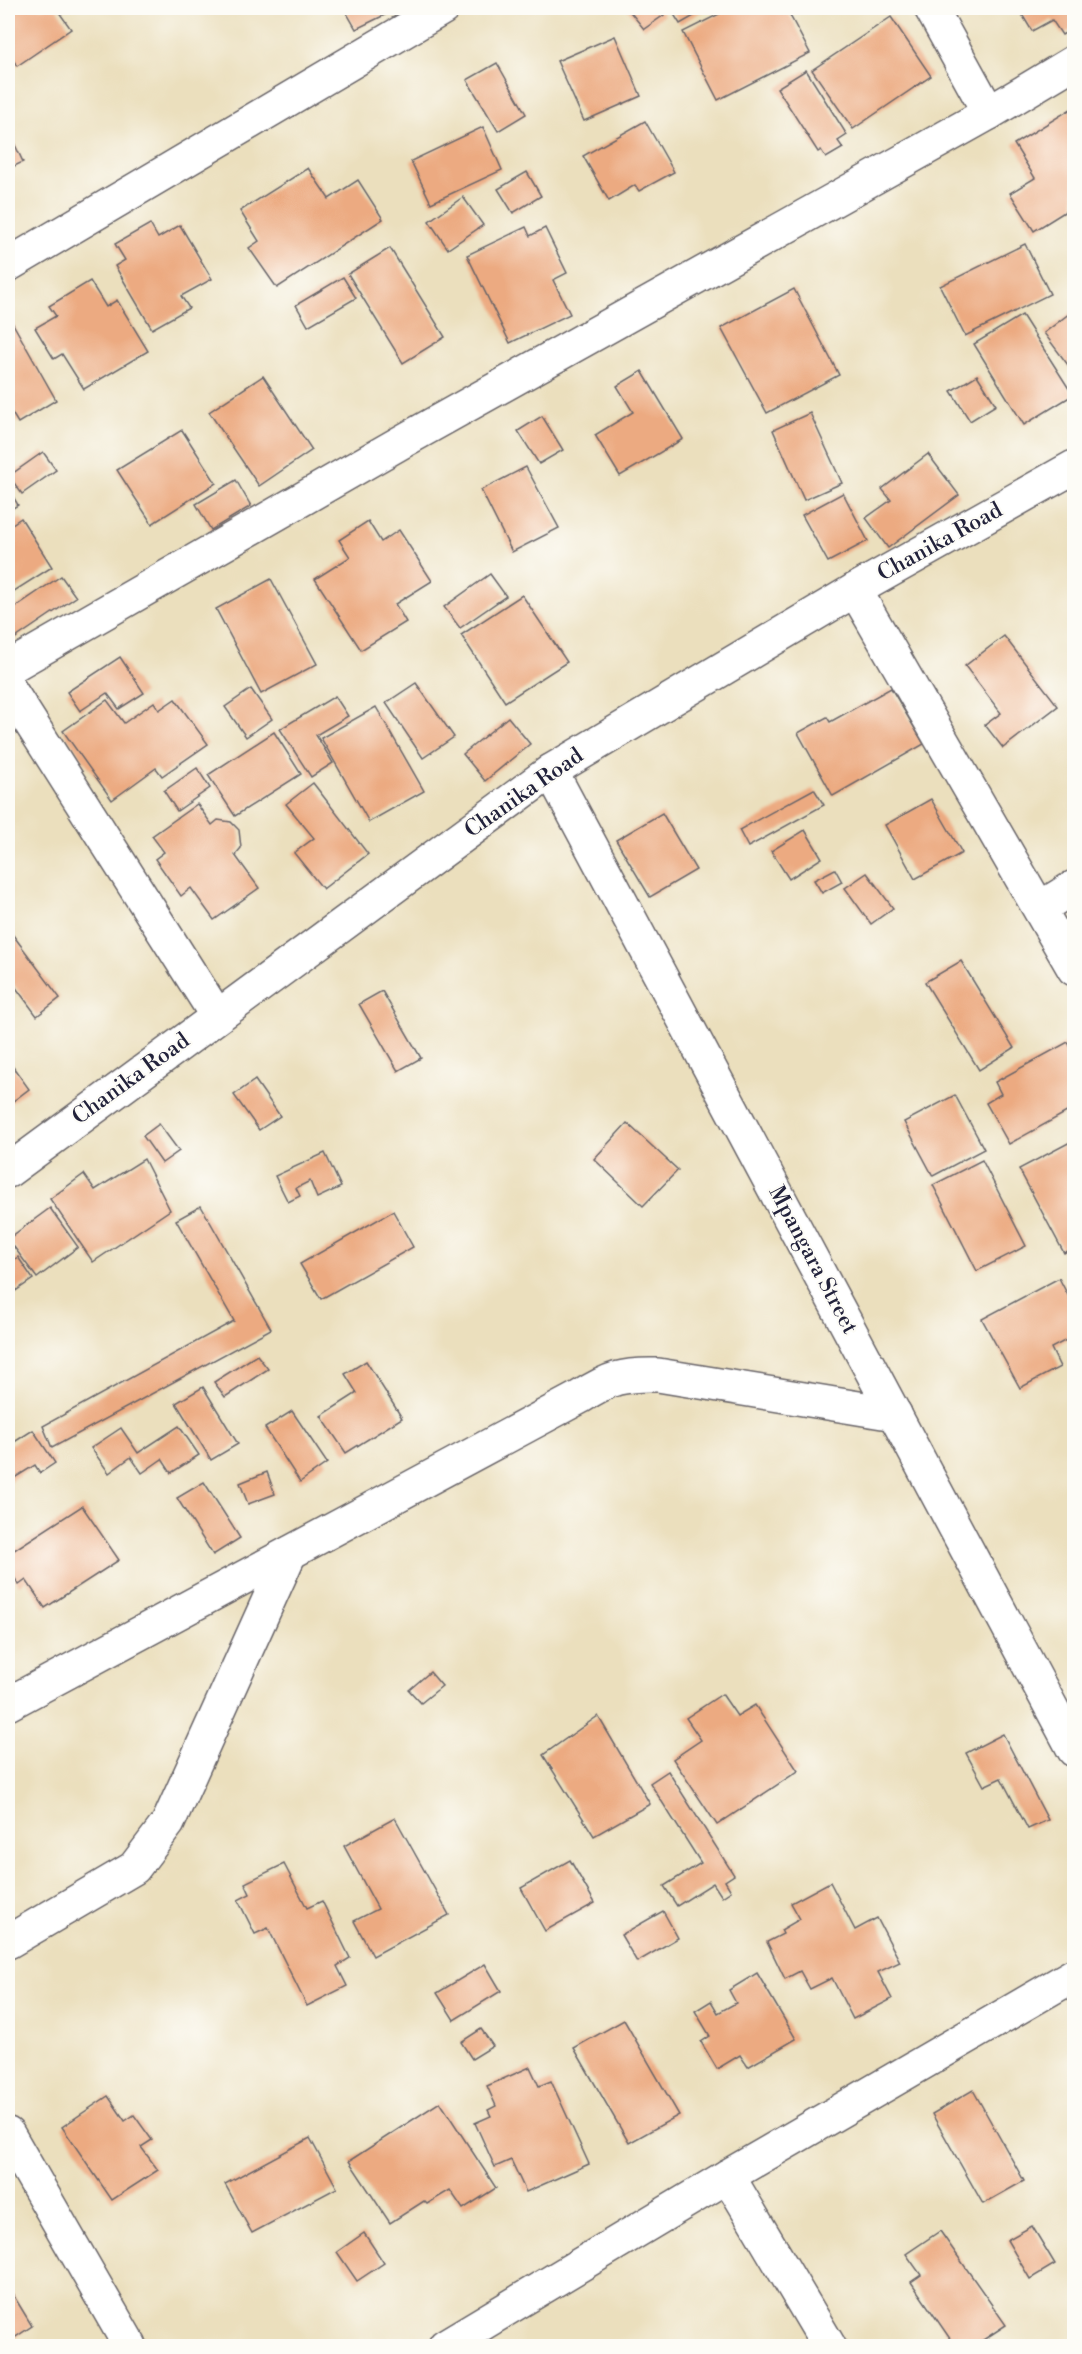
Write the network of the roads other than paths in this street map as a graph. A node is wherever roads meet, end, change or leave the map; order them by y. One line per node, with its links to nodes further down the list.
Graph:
1 (443, 8): 5 (street)
2 (931, 8): 4 (street)
3 (1074, 62): 4 (street)
4 (989, 113): 8 (street)
5 (8, 264)
6 (1074, 467): 7 (street, Chanika Road)
7 (855, 590): 10 (street, Chanika Road); 12 (street)
8 (8, 668)
9 (8, 687): 14 (street)
10 (551, 771): 14 (street, Chanika Road); 16 (street, Mpangara Street)
11 (1074, 887): 12 (street)
12 (1040, 908): 13 (street)
13 (1074, 969)
14 (217, 1016): 15 (street, Chanika Road)
15 (8, 1171)
16 (895, 1414): 17 (street); 19 (street, Mpangara Street)
17 (290, 1553): 18 (street); 20 (street)
18 (8, 1704)
19 (1070, 1731)
20 (8, 1942)
21 (1074, 1975): 23 (street)
22 (8, 2134): 24 (street)
23 (728, 2176): 25 (street); 26 (street)
24 (119, 2343)
25 (445, 2346)
26 (829, 2346)

